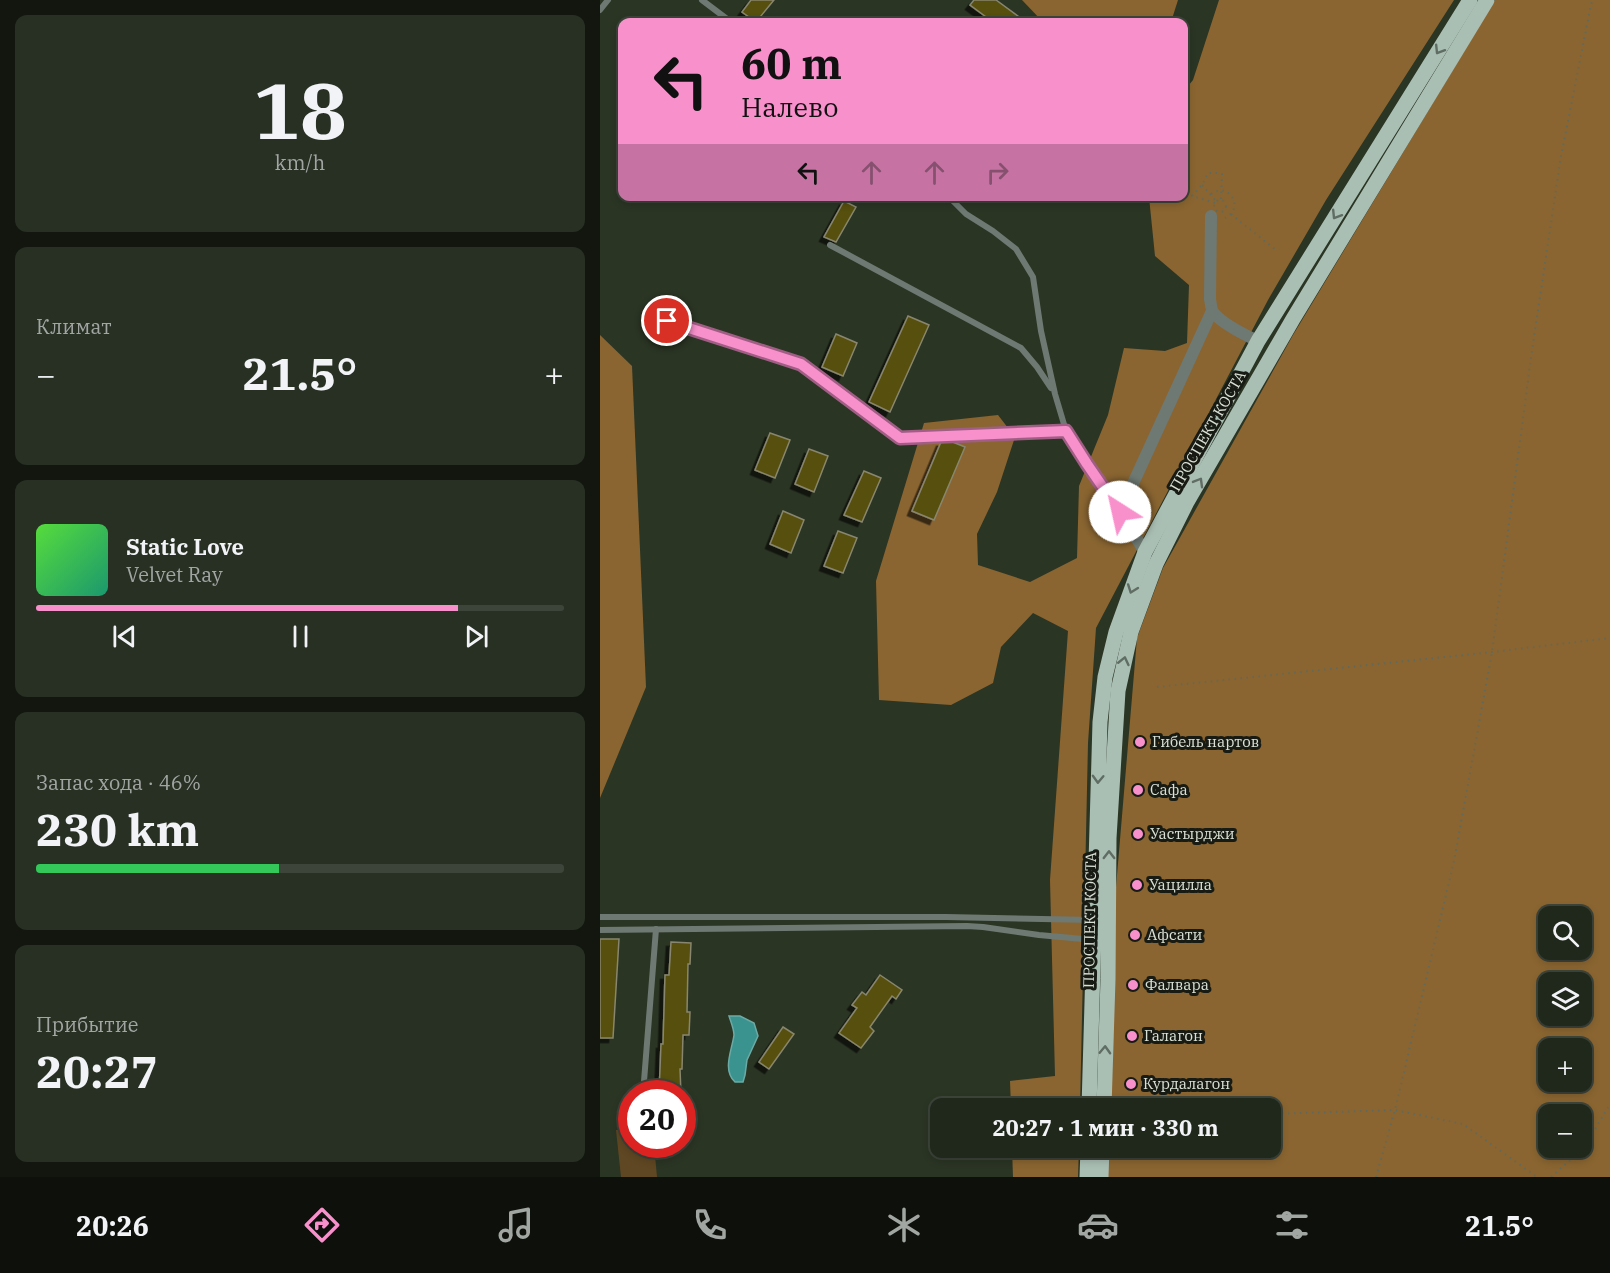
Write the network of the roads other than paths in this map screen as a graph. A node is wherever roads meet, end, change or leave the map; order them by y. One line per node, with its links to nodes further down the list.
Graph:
1 (608, 0): 5 (lane)
2 (702, 0): 6 (lane)
3 (1470, 0): 12 (main road, ПРОСПЕКТ КОСТА, one-way to 12)
4 (1486, 0): 24 (main road, ПРОСПЕКТ КОСТА, one-way to 4)
5 (600, 10)
6 (726, 18)
7 (953, 201): 13 (lane)
8 (1211, 216): 10 (street)
9 (830, 245): 13 (lane)
10 (1212, 311): 12 (street); 15 (street)
11 (667, 321): 14 (lane)
12 (1258, 341): 16 (main road, ПРОСПЕКТ КОСТА)
13 (1055, 394): 14 (lane)
14 (1066, 431): 15 (lane)
15 (1120, 512): 16 (street)
16 (1146, 552): 18 (main road, ПРОСПЕКТ КОСТА, one-way to 18)
17 (600, 917): 18 (lane)
18 (1094, 920): 21 (main road, ПРОСПЕКТ КОСТА)
19 (656, 929): 20 (lane); 21 (lane); 22 (lane)
20 (600, 930)
21 (1094, 940): 23 (main road, ПРОСПЕКТ КОСТА)
22 (644, 1080)
23 (1089, 1098)
24 (1104, 1098)
25 (1088, 1158): 27 (main road)
26 (1102, 1158): 28 (main road)
27 (1087, 1177)
28 (1101, 1177)

